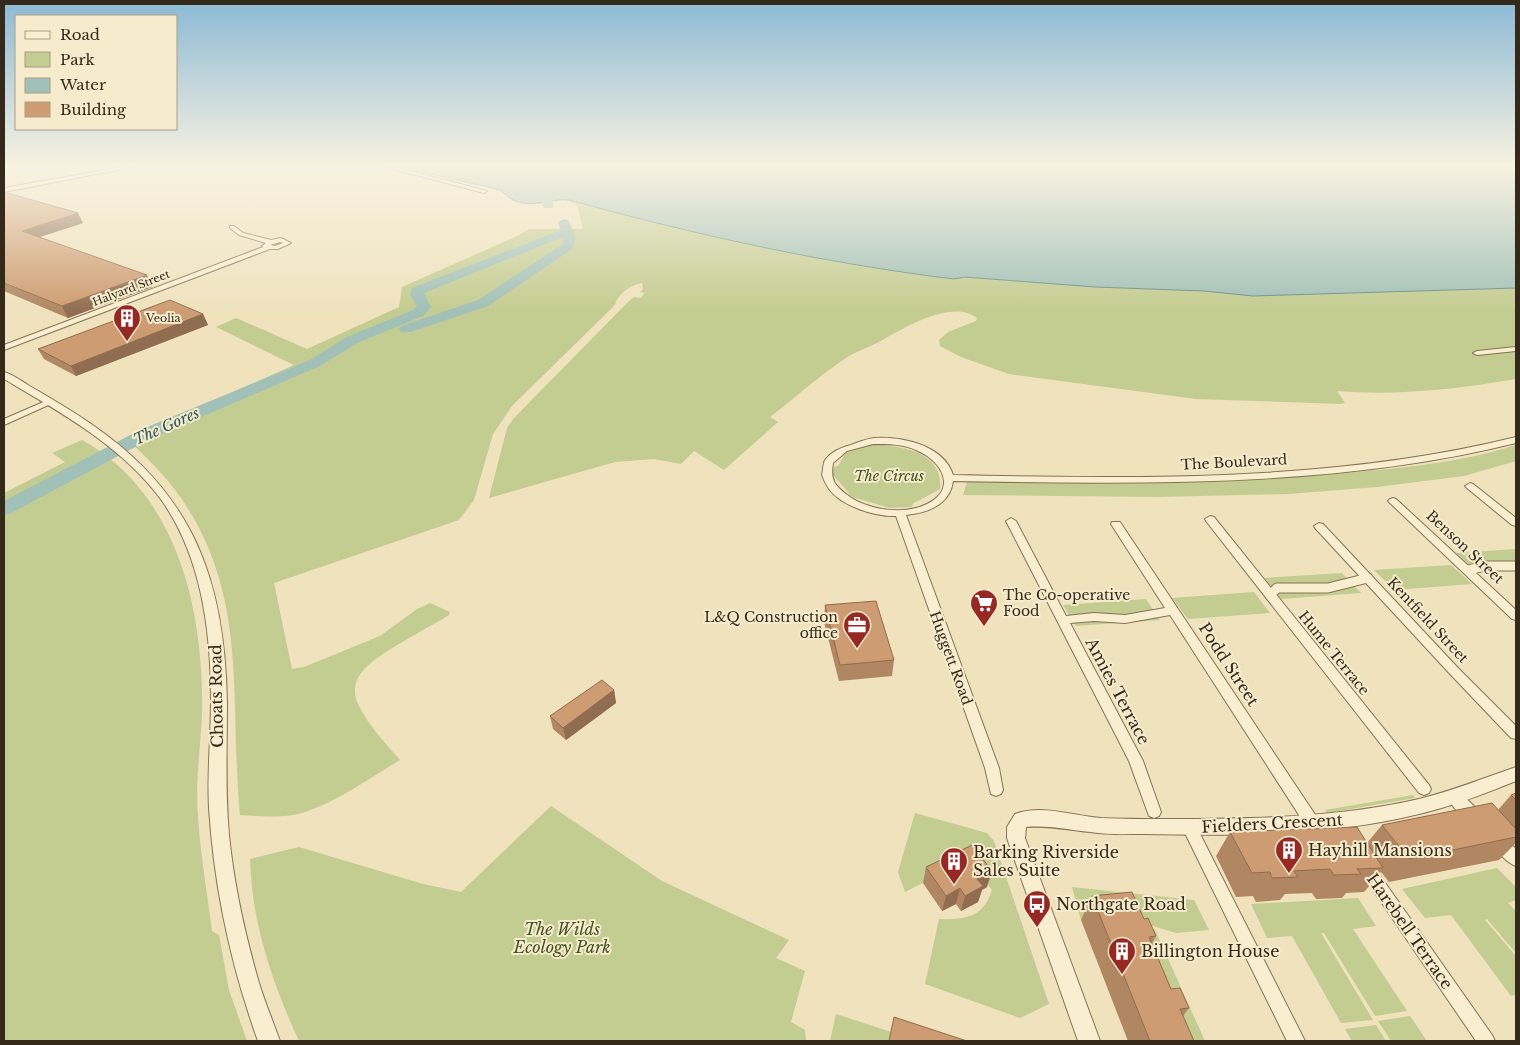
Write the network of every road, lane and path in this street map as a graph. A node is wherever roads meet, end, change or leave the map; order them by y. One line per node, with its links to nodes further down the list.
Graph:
1 (232, 227): 3 (street)
2 (289, 240): 3 (street, Halyard Street)
3 (269, 245): 4 (street, Halyard Street)
4 (4, 348)
5 (1516, 349): 6 (street)
6 (1477, 353)
7 (4, 375): 8 (street, Choats Road)
8 (51, 402): 9 (street); 38 (street, Choats Road)
9 (4, 422)
10 (1516, 440): 11 (street, The Boulevard)
11 (950, 478): 14 (street); 14 (street)
12 (1470, 486): 17 (street)
13 (1393, 501): 21 (street, Benson Street)
14 (900, 513): 30 (street, Huggett Road)
15 (1210, 519): 23 (street, Hume Terrace)
16 (1011, 521): 26 (street, Amies Terrace)
17 (1516, 523)
18 (1116, 524): 24 (street, Podd Street)
19 (1320, 526): 22 (street, Kentfield Street)
20 (1516, 566): 21 (street)
21 (1468, 570): 25 (street, Benson Street)
22 (1368, 578): 23 (street); 27 (street, Kentfield Street)
23 (1270, 595): 29 (street, Hume Terrace)
24 (1173, 610): 26 (street); 34 (street, Podd Street)
25 (1516, 616)
26 (1062, 620): 33 (street, Amies Terrace)
27 (1516, 734)
28 (1516, 774): 32 (street, Fielders Crescent)
29 (1424, 789): 31 (street, Hume Terrace)
30 (996, 790)
31 (1436, 803): 32 (street, Fielders Crescent); 34 (street, Fielders Crescent)
32 (1461, 804): 37 (street)
33 (1156, 819): 35 (street, Fielders Crescent); 39 (street, Fielders Crescent)
34 (1312, 824): 35 (street, Fielders Crescent)
35 (1189, 827): 40 (street)
36 (1355, 852): 41 (street, Harebell Terrace)
37 (1516, 859)
38 (269, 1041)
39 (1089, 1041)
40 (1296, 1041)
41 (1486, 1041)

